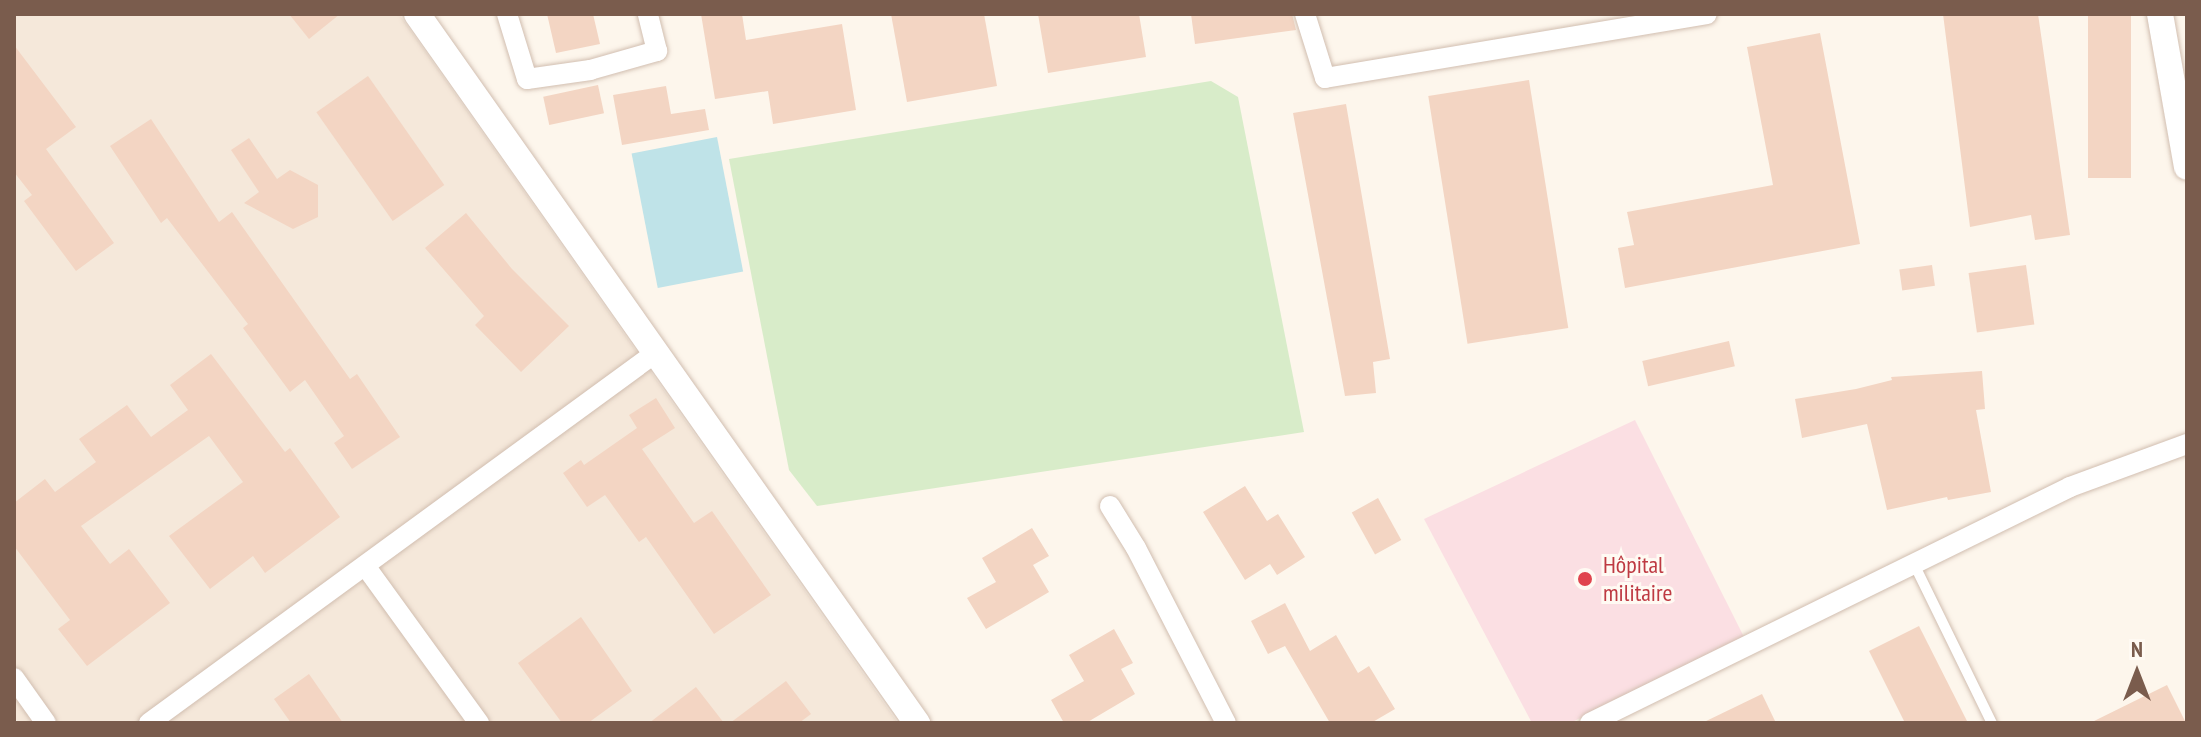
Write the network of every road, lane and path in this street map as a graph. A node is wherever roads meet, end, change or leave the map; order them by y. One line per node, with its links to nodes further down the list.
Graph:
1 (417, 14): 8 (street)
2 (507, 14): 3 (street)
3 (648, 14)
4 (1305, 14): 5 (street)
5 (1707, 14)
6 (2160, 14): 7 (street)
7 (2187, 167)
8 (658, 351): 12 (street); 18 (street)
9 (2187, 444): 11 (street)
10 (1110, 506): 19 (street)
11 (1914, 564): 14 (street); 20 (lane)
12 (366, 567): 16 (street); 17 (street)
13 (14, 678): 15 (street)
14 (1596, 722)
15 (46, 723)
16 (149, 723)
17 (479, 723)
18 (917, 723)
19 (1226, 723)
20 (1992, 723)

